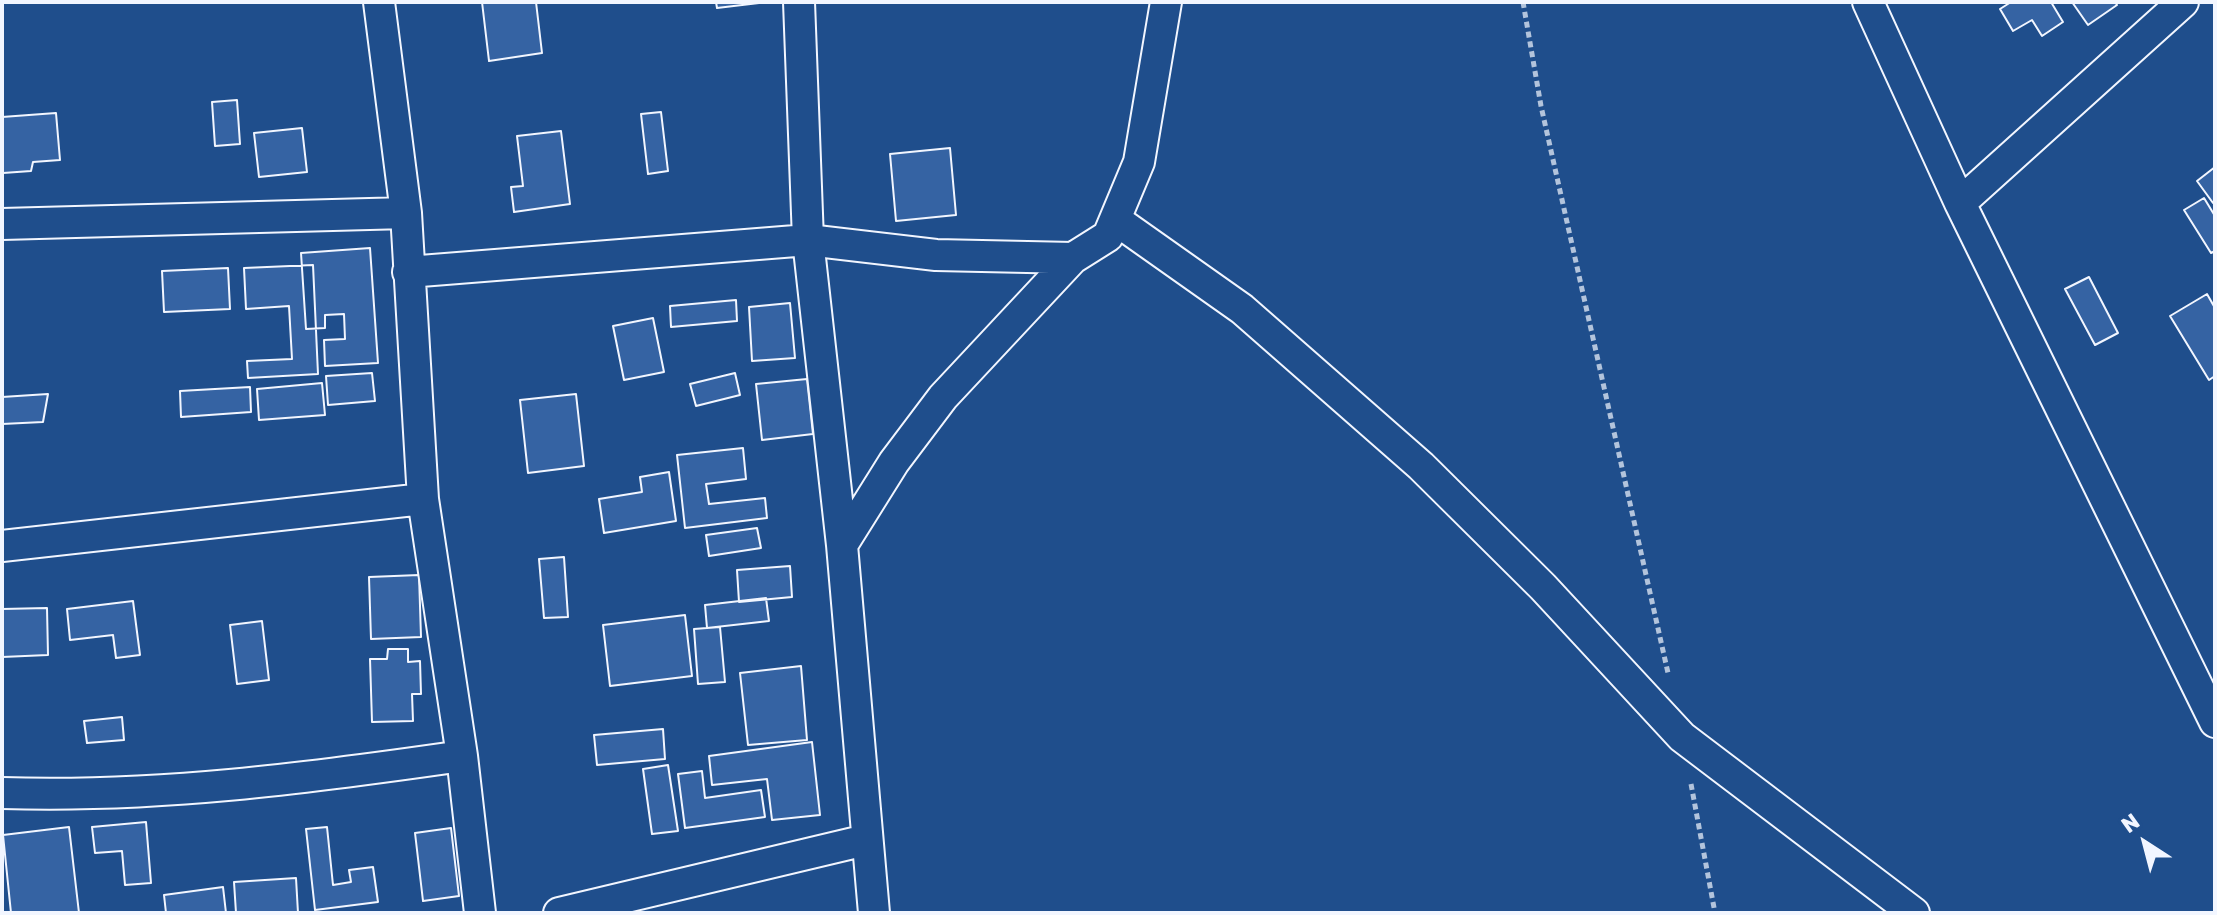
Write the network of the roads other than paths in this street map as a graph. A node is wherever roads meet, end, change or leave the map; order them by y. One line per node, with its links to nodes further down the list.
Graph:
1 (379, 2): 7 (street)
2 (799, 2): 10 (street)
3 (1166, 2): 8 (street)
4 (1868, 2): 6 (street)
5 (2183, 2): 6 (street)
6 (1960, 203): 16 (street)
7 (406, 213): 9 (street); 12 (street)
8 (1116, 220): 11 (street); 23 (street)
9 (2, 224)
10 (808, 240): 11 (street); 12 (street); 14 (street)
11 (1073, 258): 14 (street)
12 (408, 272): 13 (street)
13 (423, 499): 15 (street); 17 (street)
14 (842, 545): 19 (street)
15 (2, 546)
16 (2215, 722)
17 (462, 756): 18 (street); 20 (street)
18 (2, 793)
19 (866, 840): 21 (street); 22 (street)
20 (480, 913)
21 (559, 913)
22 (874, 913)
23 (1914, 913)

